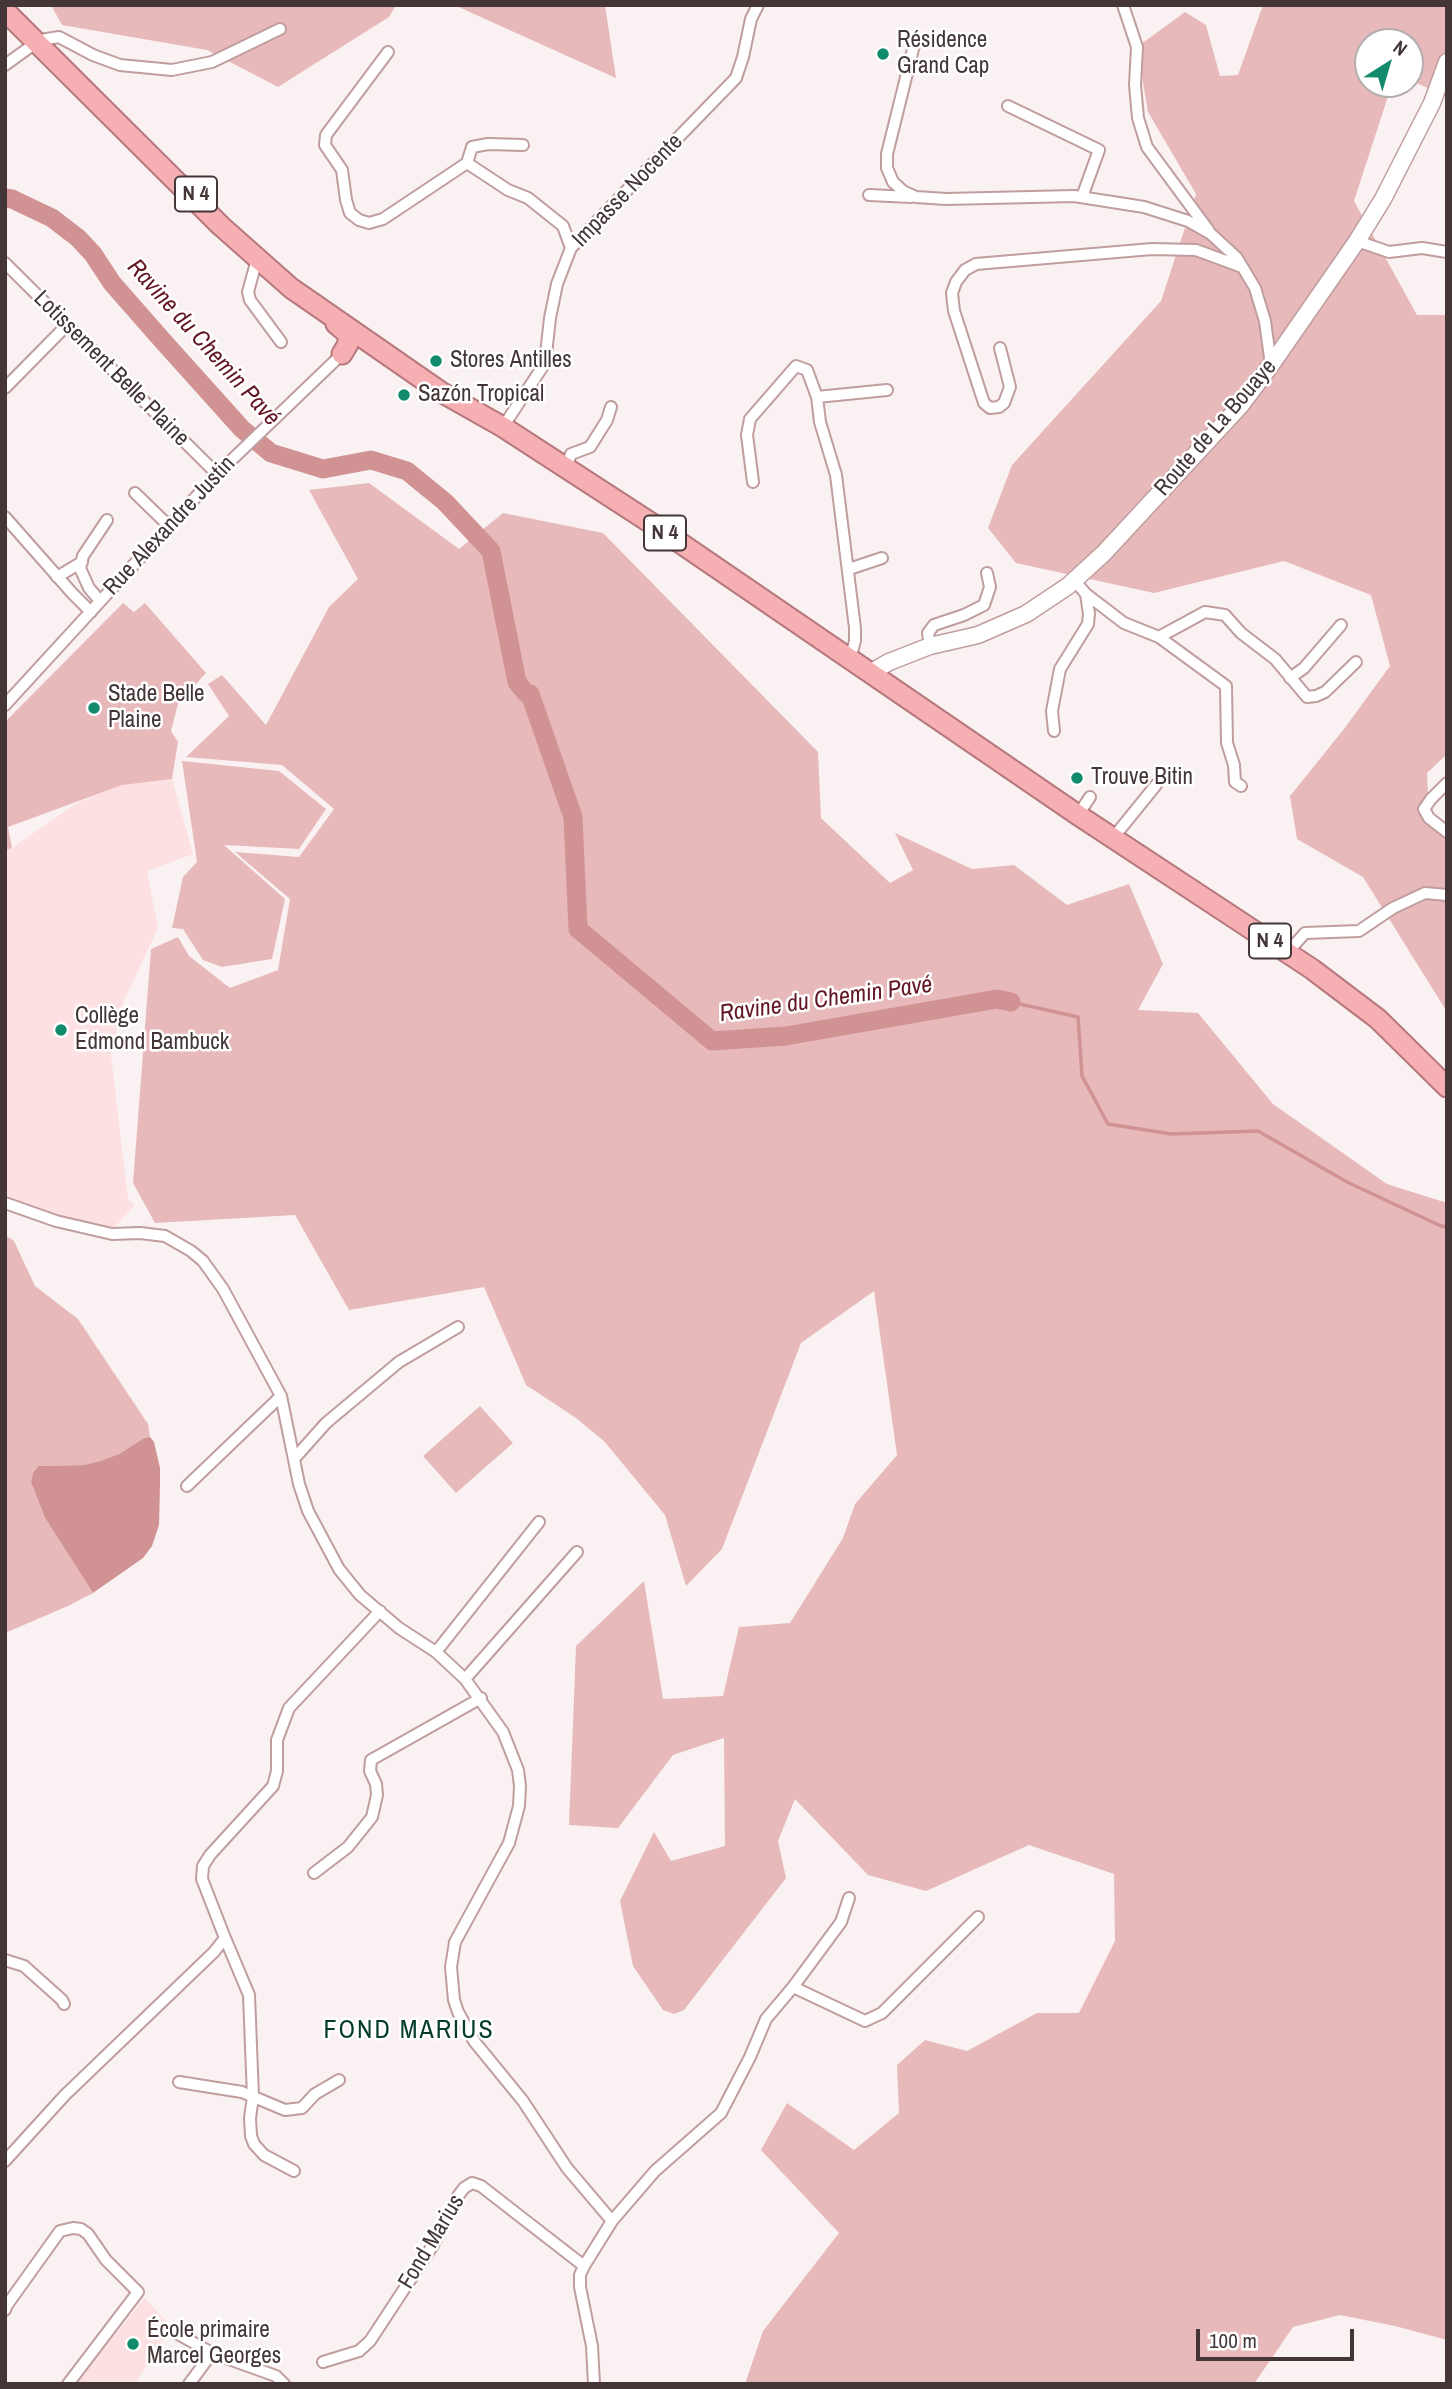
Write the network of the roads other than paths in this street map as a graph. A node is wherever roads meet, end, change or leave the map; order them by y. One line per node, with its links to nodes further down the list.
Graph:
1 (6, 5): 6 (highway, N 4)
2 (758, 5): 19 (street, Impasse Nocente)
3 (1123, 5): 17 (street)
4 (5, 11): 6 (highway, N 4)
5 (280, 29): 6 (street)
6 (39, 41): 10 (street); 21 (highway, N 4); 35 (highway, N 4)
7 (914, 46): 15 (street)
8 (388, 52): 13 (street)
9 (1447, 62): 18 (main road, Route de La Bouaye)
10 (5, 65)
11 (1008, 106): 16 (street)
12 (523, 145): 13 (street)
13 (467, 163): 19 (street)
14 (869, 195): 15 (street)
15 (918, 197): 16 (street)
16 (1082, 197): 17 (street)
17 (1211, 234): 23 (street)
18 (1357, 241): 20 (street); 30 (main road, Route de La Bouaye)
19 (571, 248): 36 (street, Impasse Nocente)
20 (1447, 251)
21 (257, 259): 24 (highway, N 4); 26 (street)
22 (5, 263): 25 (street, Lotissement Belle Plaine)
23 (1242, 267): 27 (street); 30 (street)
24 (315, 304): 28 (highway); 29 (highway, N 4)
25 (66, 326): 31 (street); 38 (street, Lotissement Belle Plaine)
26 (281, 342)
27 (1000, 348)
28 (342, 354): 29 (highway); 38 (street, Rue Alexandre Justin)
29 (387, 356): 35 (highway, N 4)
30 (1271, 365): 49 (main road, Route de La Bouaye)
31 (5, 388)
32 (887, 390): 33 (street)
33 (817, 397): 39 (street); 46 (street)
34 (611, 407): 37 (street)
35 (477, 413): 36 (highway, N 4)
36 (503, 427): 37 (highway, N 4)
37 (566, 468): 56 (highway, N 4)
38 (217, 474): 43 (street, Rue Alexandre Justin)
39 (753, 482)
40 (135, 493): 43 (street)
41 (5, 517): 48 (street)
42 (107, 520): 45 (street)
43 (169, 526): 51 (street, Rue Alexandre Justin)
44 (882, 558): 46 (street)
45 (82, 562): 48 (street); 51 (street)
46 (849, 569): 56 (street)
47 (987, 573): 55 (street)
48 (57, 577): 52 (street)
49 (1074, 580): 50 (street); 55 (main road, Route de La Bouaye)
50 (1086, 594): 54 (street); 61 (street)
51 (100, 601): 52 (street, Rue Alexandre Justin)
52 (91, 612): 60 (street, Rue Alexandre Justin)
53 (1341, 625): 59 (street)
54 (1159, 637): 59 (street); 64 (street)
55 (930, 646): 58 (main road, Route de La Bouaye)
56 (850, 659): 58 (highway, N 4)
57 (1356, 663): 59 (street)
58 (870, 673): 66 (highway, N 4)
59 (1290, 678)
60 (5, 705)
61 (1054, 731)
62 (1447, 783): 67 (street)
63 (1156, 785): 68 (street)
64 (1241, 786)
65 (1090, 797): 66 (street)
66 (1078, 815): 68 (highway, N 4)
67 (1447, 832)
68 (1113, 838): 70 (highway, N 4)
69 (1447, 895): 70 (street)
70 (1287, 953): 71 (highway, N 4)
71 (1447, 1087)
72 (5, 1203): 74 (street)
73 (458, 1327): 75 (street)
74 (281, 1396): 75 (street); 76 (street)
75 (295, 1459): 79 (street)
76 (187, 1486)
77 (539, 1522): 80 (street)
78 (577, 1552): 81 (street)
79 (380, 1611): 80 (street); 86 (street)
80 (436, 1652): 81 (street)
81 (465, 1679): 82 (street)
82 (481, 1698): 83 (street); 95 (street)
83 (314, 1873)
84 (849, 1898): 88 (street)
85 (978, 1917): 88 (street)
86 (225, 1938): 92 (street); 93 (street)
87 (5, 1960): 89 (street)
88 (793, 1987): 95 (street)
89 (64, 2004)
90 (339, 2080): 92 (street)
91 (179, 2082): 92 (street)
92 (253, 2097): 94 (street)
93 (5, 2161)
94 (294, 2171)
95 (612, 2221): 96 (street)
96 (584, 2266): 100 (street, Fond Marius); 104 (street)
97 (5, 2310): 101 (street)
98 (178, 2334): 99 (street)
99 (212, 2353): 102 (street); 103 (street)
100 (323, 2362)
101 (68, 2384)
102 (189, 2384)
103 (284, 2384)
104 (594, 2384)

